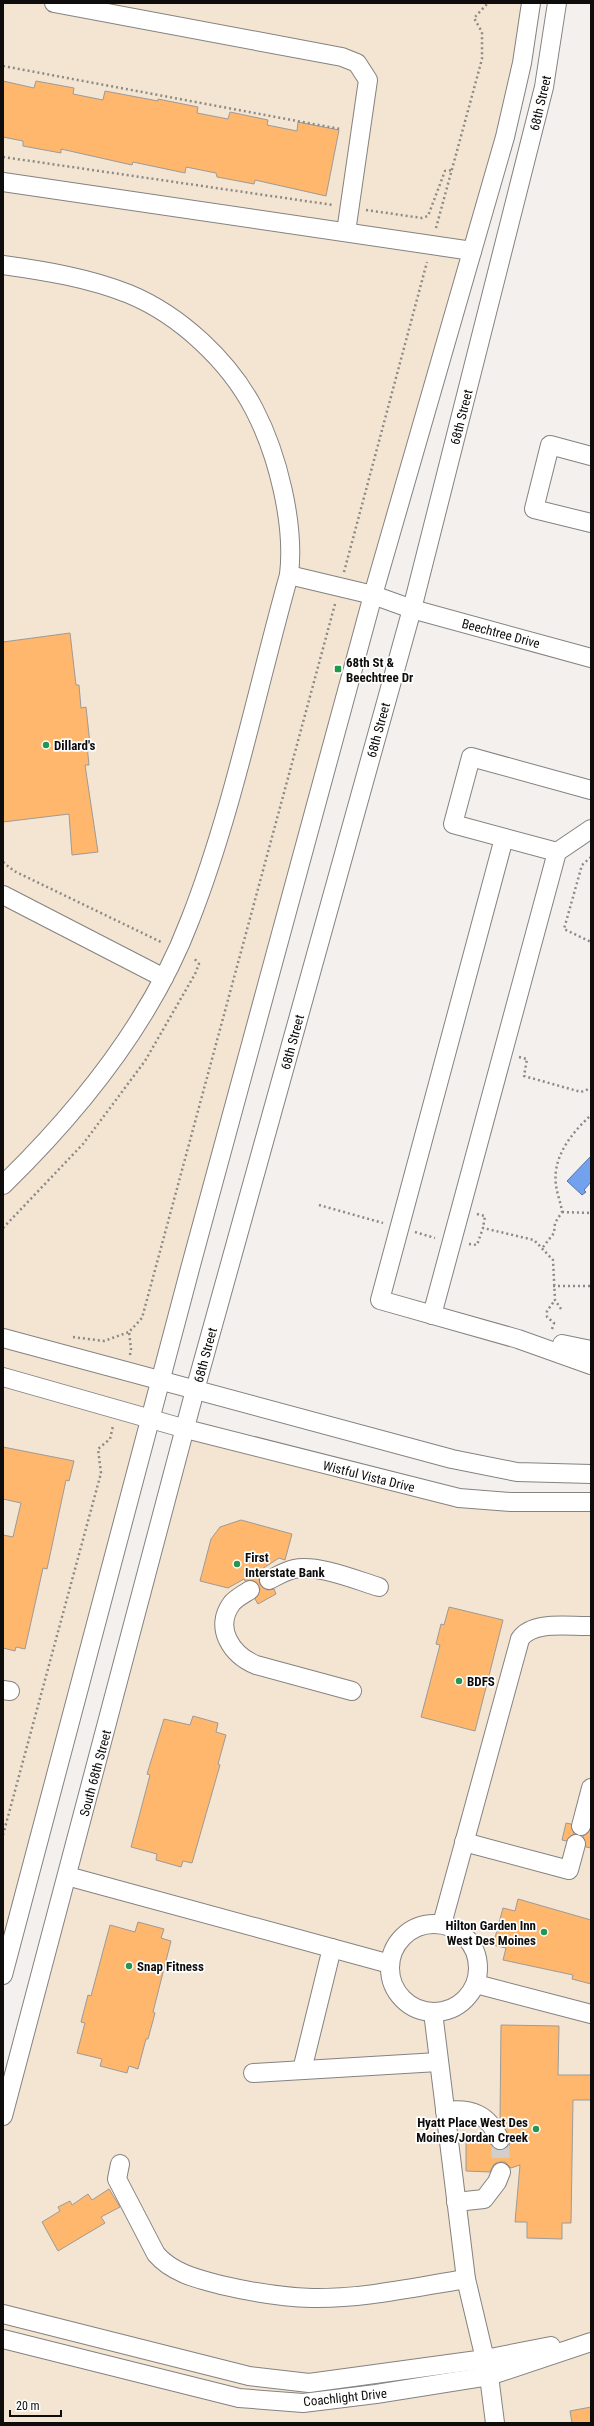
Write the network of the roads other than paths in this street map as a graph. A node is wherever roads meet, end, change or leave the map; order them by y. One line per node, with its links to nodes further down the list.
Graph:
1 (54, 3): 5 (street)
2 (531, 3): 6 (street, 68th Street)
3 (557, 3): 12 (street, 68th Street)
4 (3, 182): 5 (street)
5 (346, 232): 6 (street)
6 (472, 251): 11 (street, 68th Street)
7 (3, 265): 10 (street)
8 (591, 456): 9 (street)
9 (591, 523)
10 (289, 576): 11 (street, Beechtree Drive); 19 (street)
11 (373, 595): 12 (street, Beechtree Drive); 27 (street, 68th Street)
12 (412, 609): 13 (street, Beechtree Drive); 28 (street, 68th Street)
13 (591, 658)
14 (591, 790): 16 (street)
15 (591, 829): 17 (street)
16 (504, 838): 17 (street); 21 (street)
17 (557, 852): 21 (street)
18 (3, 895): 19 (street)
19 (164, 978): 20 (street)
20 (3, 1185)
21 (432, 1315): 23 (street)
22 (3, 1338): 27 (street)
23 (518, 1339): 24 (street); 25 (street)
24 (591, 1350)
25 (591, 1365)
26 (3, 1378): 29 (street, Wistful Vista Drive)
27 (161, 1381): 28 (street); 29 (street, 68th Street)
28 (195, 1390): 30 (street, 68th Street); 31 (street)
29 (151, 1418): 30 (street, Wistful Vista Drive); 46 (street)
30 (186, 1429): 32 (street, Wistful Vista Drive); 42 (street, South 68th Street)
31 (591, 1474)
32 (591, 1502)
33 (268, 1580): 34 (street)
34 (379, 1587)
35 (250, 1590): 37 (street)
36 (591, 1626): 40 (street)
37 (352, 1691)
38 (591, 1788): 39 (street)
39 (581, 1826)
40 (464, 1842): 41 (street); 43 (street)
41 (576, 1844)
42 (67, 1876): 44 (street); 54 (street, South 68th Street)
43 (442, 1924): 45 (street); 47 (street)
44 (332, 1948): 45 (street); 51 (street)
45 (390, 1964): 48 (street)
46 (3, 1975)
47 (476, 1984): 48 (street); 49 (street)
48 (433, 2012): 50 (street)
49 (591, 2014)
50 (438, 2062): 51 (street); 53 (street)
51 (302, 2070): 52 (street)
52 (253, 2073)
53 (445, 2111): 55 (street); 58 (street)
54 (3, 2116)
55 (500, 2140)
56 (120, 2164): 59 (street)
57 (501, 2172): 58 (street)
58 (456, 2202): 59 (street)
59 (466, 2279): 64 (street)
60 (3, 2314): 64 (street, Coachlight Drive)
61 (591, 2338): 64 (street, Coachlight Drive)
62 (3, 2339): 64 (street, Coachlight Drive)
63 (591, 2342): 64 (street, Coachlight Drive)
64 (487, 2368): 65 (street)
65 (495, 2423)

